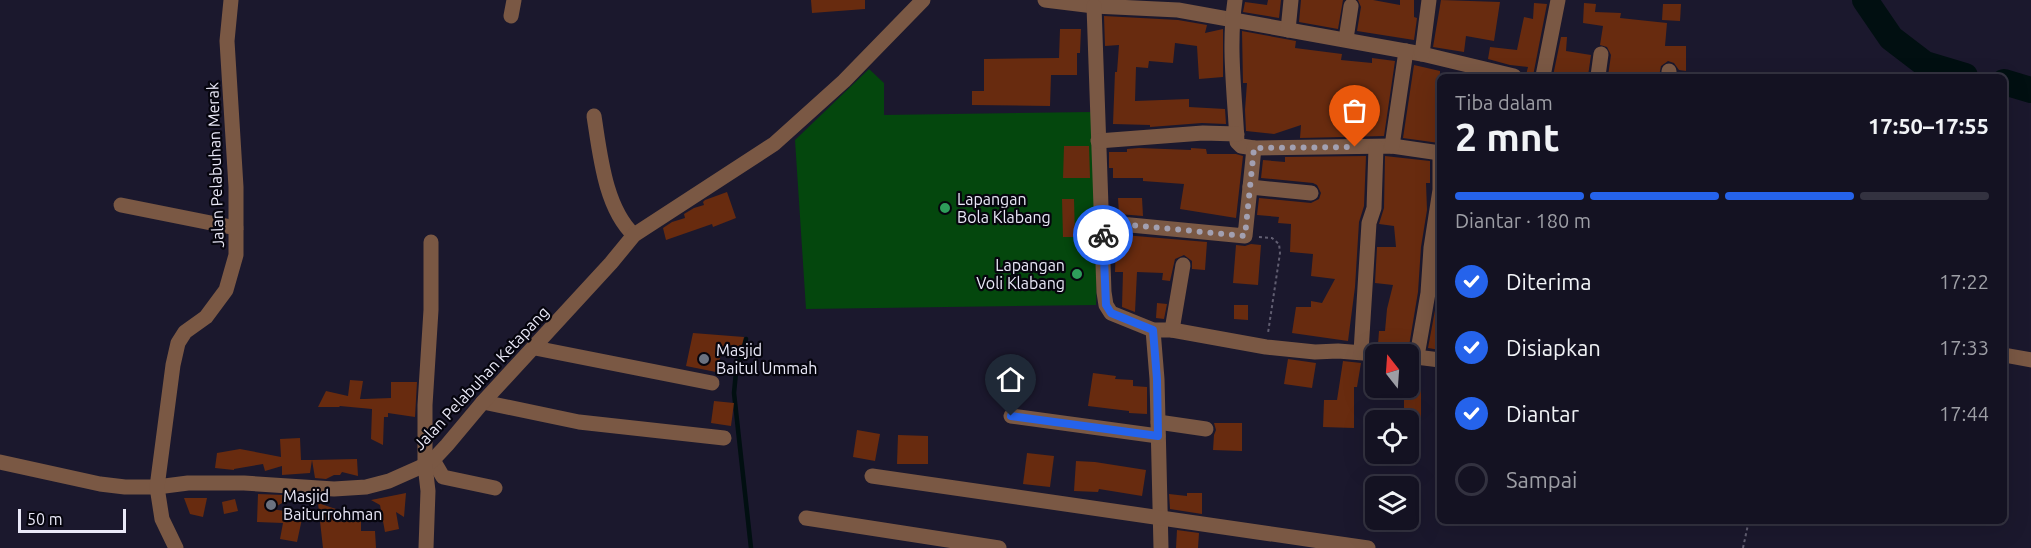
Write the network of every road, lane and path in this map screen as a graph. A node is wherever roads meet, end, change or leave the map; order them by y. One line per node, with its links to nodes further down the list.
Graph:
1 (231, 0): 33 (street, Jalan Pelabuhan Merak)
2 (514, 0): 12 (street)
3 (923, 0): 34 (street, Jalan Pelabuhan Ketapang)
4 (1045, 0): 10 (street)
5 (1235, 0): 13 (street)
6 (1291, 0): 14 (street)
7 (1429, 0): 17 (street)
8 (1558, 0): 20 (street)
9 (1178, 5): 10 (street); 13 (street)
10 (1094, 6): 24 (street)
11 (1352, 6): 15 (street)
12 (511, 16)
13 (1232, 20): 14 (street); 23 (street)
14 (1288, 30): 15 (street)
15 (1346, 39): 16 (street)
16 (1406, 51): 17 (street); 25 (street)
17 (1422, 54): 19 (street)
18 (1601, 54): 21 (street)
19 (1506, 74)
20 (1543, 74)
21 (1598, 74)
22 (594, 116): 34 (street)
23 (1237, 134): 24 (street); 26 (street)
24 (1098, 141): 31 (street)
25 (1384, 147): 26 (street); 27 (street); 42 (street)
26 (1254, 148): 28 (street)
27 (1437, 153)
28 (1250, 188): 29 (street); 35 (street)
29 (1311, 193)
30 (121, 205): 33 (street)
31 (1103, 224): 35 (street); 40 (street)
32 (1437, 225): 37 (street)
33 (236, 228): 60 (street, Jalan Pelabuhan Merak)
34 (634, 235): 45 (street, Jalan Pelabuhan Ketapang)
35 (1245, 236): 44 (path)
36 (431, 242): 58 (street)
37 (1435, 249): 39 (street)
38 (1183, 265): 41 (street)
39 (1433, 309): 43 (street)
40 (1153, 330): 41 (street); 54 (street)
41 (1172, 330): 44 (street)
42 (1369, 344)
43 (1418, 344)
44 (1266, 347): 46 (street)
45 (535, 348): 51 (street); 52 (street, Jalan Pelabuhan Ketapang)
46 (1365, 353)
47 (2007, 356): 50 (street)
48 (1419, 357): 49 (street)
49 (1437, 360)
50 (2031, 360)
51 (712, 383)
52 (483, 402): 56 (street); 58 (street, Jalan Pelabuhan Ketapang)
53 (1011, 416): 54 (street)
54 (1158, 429): 55 (street); 63 (street)
55 (1206, 429)
56 (724, 438)
57 (0, 462): 60 (street, Jalan Pelabuhan Ketapang)
58 (429, 462): 60 (street, Jalan Pelabuhan Ketapang); 61 (street); 66 (street)
59 (872, 476): 63 (street)
60 (157, 486): 65 (street, Jalan Pelabuhan Merak)
61 (495, 488)
62 (806, 518): 67 (street)
63 (1161, 518): 68 (street); 69 (street)
64 (1748, 524): 70 (path)
65 (176, 548)
66 (426, 548)
67 (999, 548)
68 (1161, 548)
69 (1368, 548)
70 (1743, 548)

